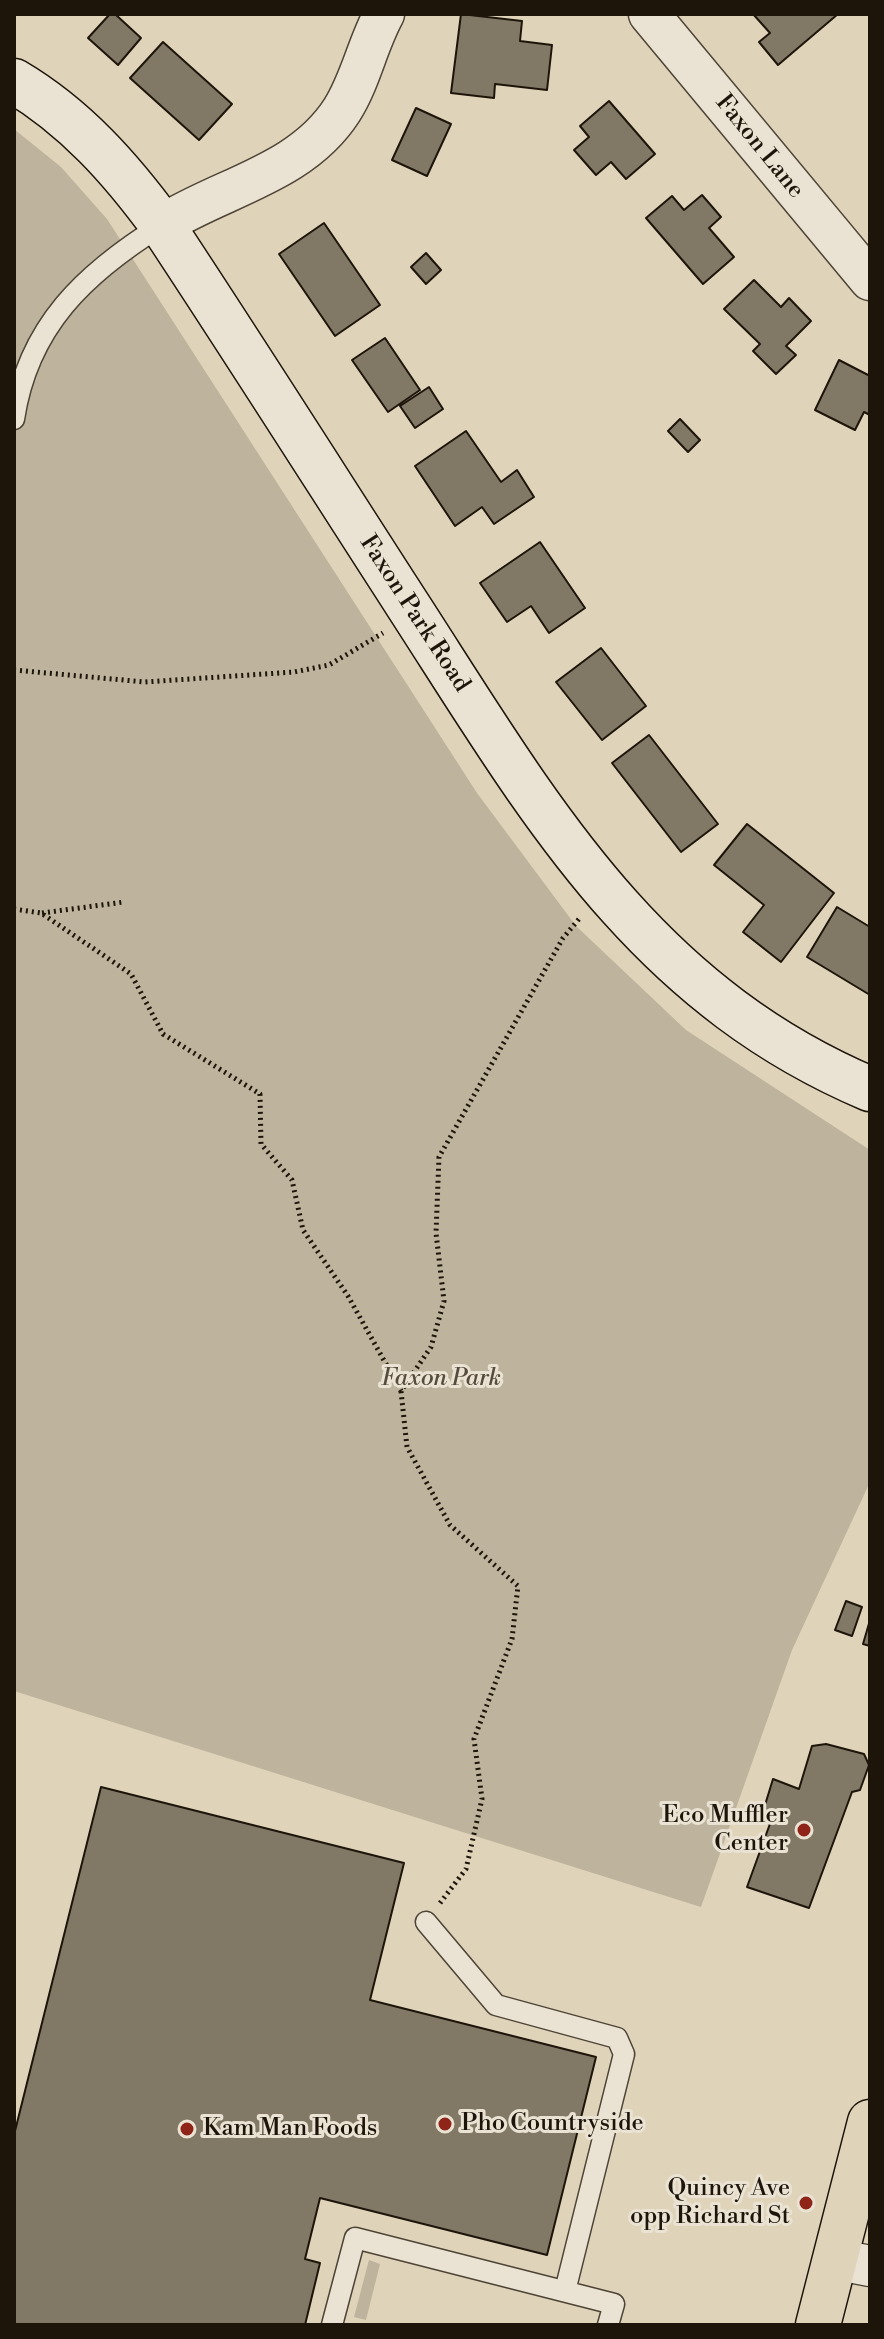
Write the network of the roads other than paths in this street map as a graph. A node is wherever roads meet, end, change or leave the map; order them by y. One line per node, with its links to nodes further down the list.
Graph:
1 (384, 14): 4 (street)
2 (649, 14): 5 (street, Faxon Lane)
3 (14, 81): 4 (street, Faxon Park Road)
4 (162, 225): 6 (lane); 7 (street, Faxon Park Road)
5 (870, 280)
6 (14, 419)
7 (870, 1089)
8 (426, 1922): 11 (lane)
9 (870, 2122): 10 (main road)
10 (852, 2262): 14 (main road)
11 (565, 2291): 12 (lane); 13 (lane)
12 (332, 2325)
13 (608, 2325)
14 (818, 2325)

